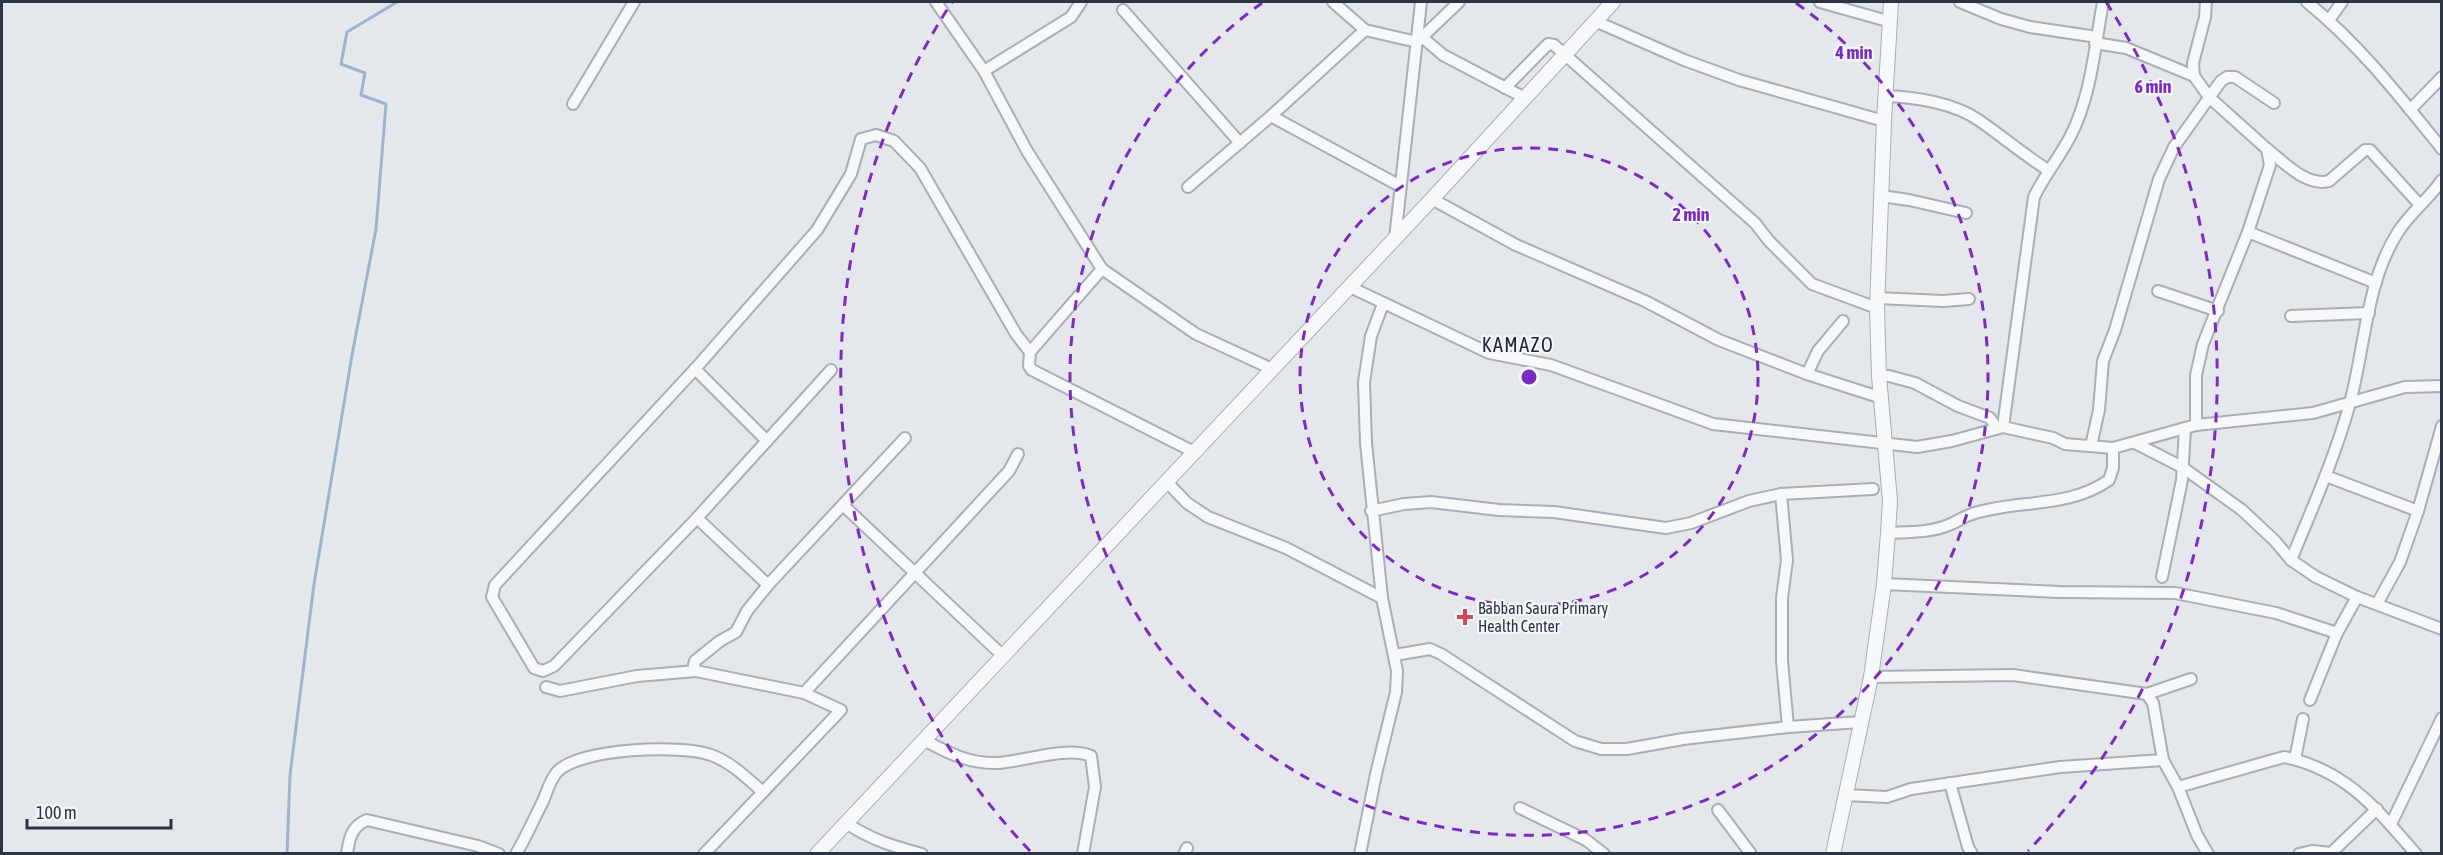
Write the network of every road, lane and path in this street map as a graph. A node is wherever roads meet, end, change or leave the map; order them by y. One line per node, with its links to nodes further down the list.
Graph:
1 (634, 2): 30 (street)
2 (936, 2): 23 (street)
3 (1080, 2): 23 (street)
4 (1333, 2): 19 (street)
5 (1421, 2): 20 (street)
6 (1459, 2): 20 (street)
7 (1613, 2): 17 (street)
8 (1820, 2): 18 (street)
9 (1892, 2): 18 (street)
10 (1960, 2): 21 (street)
11 (2103, 2): 21 (street)
12 (2206, 2): 24 (street)
13 (2307, 2): 16 (street)
14 (2342, 2): 16 (street)
15 (1124, 10): 35 (street)
16 (2329, 20): 32 (street)
17 (1595, 21): 22 (street); 34 (street)
18 (1891, 22): 27 (street)
19 (1365, 30): 20 (street); 33 (street)
20 (1419, 39): 26 (street); 40 (street)
21 (2096, 40): 24 (street); 38 (street)
22 (1563, 54): 26 (street); 29 (street); 53 (street)
23 (984, 72): 48 (street)
24 (2194, 76): 28 (street)
25 (2442, 77): 32 (street)
26 (1505, 88): 29 (street)
27 (1886, 96): 34 (street); 38 (street)
28 (2209, 97): 31 (street); 36 (street); 75 (street)
29 (1525, 98): 43 (street)
30 (573, 104)
31 (2274, 104)
32 (2410, 110): 37 (street)
33 (1271, 116): 35 (street); 40 (street)
34 (1884, 121): 42 (street)
35 (1240, 142): 41 (street)
36 (2267, 149): 44 (street); 46 (street)
37 (2442, 149)
38 (2048, 170): 69 (street)
39 (2442, 180): 44 (street)
40 (1400, 186): 47 (street)
41 (1188, 187)
42 (1881, 196): 45 (street); 53 (street)
43 (1432, 199): 47 (street); 63 (street)
44 (2419, 204): 49 (street)
45 (1966, 213)
46 (2248, 232): 49 (street); 55 (street)
47 (1395, 239): 50 (street)
48 (1102, 269): 59 (street); 62 (street)
49 (2376, 283): 56 (street)
50 (1350, 287): 54 (street); 62 (street)
51 (2158, 291): 55 (street)
52 (1969, 299): 53 (street)
53 (1877, 303): 64 (street)
54 (1383, 304): 73 (street); 86 (street)
55 (2218, 311): 70 (street)
56 (2369, 314): 57 (street); 67 (street)
57 (2291, 316)
58 (1843, 321): 63 (street)
59 (1030, 352): 60 (street); 77 (street)
60 (695, 369): 72 (street); 87 (street)
61 (831, 369): 72 (street)
62 (1272, 369): 77 (street)
63 (1807, 374): 66 (street)
64 (1879, 376): 66 (street); 69 (street)
65 (2442, 386): 67 (street)
66 (1882, 398): 73 (street)
67 (2350, 403): 70 (street); 80 (street)
68 (2442, 426): 85 (street)
69 (2000, 427): 73 (street); 75 (street)
70 (2191, 427): 74 (street); 79 (street)
71 (905, 438): 84 (street)
72 (767, 441): 87 (street)
73 (1884, 443): 88 (street)
74 (2137, 444): 76 (street); 79 (street)
75 (2091, 446): 76 (street)
76 (2114, 448): 88 (street)
77 (1194, 452): 81 (street)
78 (1018, 454): 90 (street)
79 (2182, 466): 89 (street); 91 (street)
80 (2326, 476): 85 (street); 89 (street)
81 (1166, 482): 95 (street); 100 (street)
82 (1872, 489): 83 (street)
83 (1781, 494): 86 (street); 111 (street)
84 (844, 506): 90 (street); 93 (street)
85 (2418, 511): 96 (street)
86 (1371, 512): 95 (street)
87 (697, 518): 93 (street)
88 (1888, 533): 92 (street)
89 (2291, 560): 94 (street)
90 (915, 573): 100 (street); 105 (street)
91 (2162, 577)
92 (1884, 584): 98 (street); 102 (street)
93 (768, 585): 101 (street)
94 (2357, 597): 96 (street); 98 (street)
95 (1382, 598): 99 (street)
96 (2376, 604): 97 (street)
97 (2442, 629)
98 (2337, 633): 107 (street)
99 (1395, 655): 111 (street); 132 (street)
100 (1003, 656): 112 (street)
101 (696, 671): 104 (street); 105 (street)
102 (1871, 677): 106 (street); 109 (street)
103 (2191, 679): 106 (street)
104 (546, 687)
105 (804, 693): 117 (street)
106 (2147, 694): 113 (street)
107 (2310, 700)
108 (2303, 719): 114 (street)
109 (1860, 722): 111 (street); 118 (street)
110 (2440, 725): 123 (street)
111 (1788, 727)
112 (924, 740): 122 (street); 131 (street)
113 (2163, 759): 115 (street); 116 (street)
114 (2295, 759): 116 (street); 120 (street)
115 (1950, 783): 118 (street); 135 (street)
116 (2178, 787): 136 (street)
117 (763, 792): 127 (street); 128 (street)
118 (1845, 795): 134 (street)
119 (1520, 808): 133 (street)
120 (2377, 809): 123 (street); 137 (street)
121 (1718, 810): 124 (street)
122 (846, 823): 129 (street); 130 (street)
123 (2391, 824): 138 (street)
124 (1749, 853)
125 (347, 854): 126 (street)
126 (499, 854)
127 (516, 854)
128 (704, 854)
129 (817, 854)
130 (922, 854)
131 (1083, 854)
132 (1360, 854)
133 (1604, 854)
134 (1833, 854)
135 (1972, 854)
136 (2208, 854)
137 (2300, 854)
138 (2416, 854)

